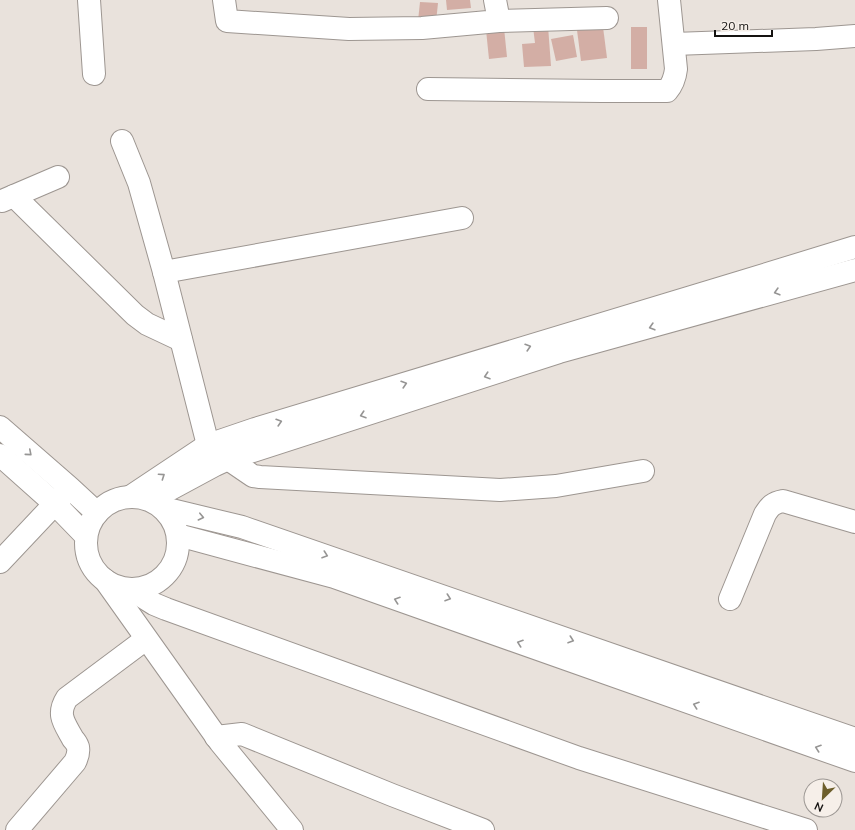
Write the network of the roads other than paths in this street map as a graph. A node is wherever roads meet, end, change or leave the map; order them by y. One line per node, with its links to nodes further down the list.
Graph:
1 (89, 0): 8 (street)
2 (224, 0): 4 (street)
3 (669, 0): 7 (street)
4 (497, 10): 5 (street)
5 (607, 18)
6 (855, 36): 7 (street)
7 (674, 44): 9 (street)
8 (94, 74)
9 (428, 89)
10 (122, 141): 16 (street)
11 (58, 177): 12 (street)
12 (7, 199): 18 (street)
13 (462, 218): 16 (street)
14 (855, 246): 17 (street)
15 (855, 270): 17 (street)
16 (164, 272): 18 (street)
17 (798, 275): 20 (street, one-way to 17); 22 (street, one-way to 22)
18 (181, 340): 20 (street)
19 (0, 427): 24 (street, one-way to 24)
20 (208, 445): 25 (street, one-way to 20)
21 (0, 455): 26 (street)
22 (228, 459): 23 (street); 25 (street)
23 (643, 471)
24 (70, 488): 26 (street); 27 (street)
25 (148, 502): 27 (street); 29 (street); 37 (street, one-way to 37)
26 (55, 504): 30 (street); 31 (street)
27 (97, 513): 30 (street)
28 (855, 522): 34 (street)
29 (178, 534): 33 (street); 38 (street, one-way to 29)
30 (86, 536): 32 (street)
31 (0, 562)
32 (105, 580): 33 (street); 35 (street)
33 (130, 589): 42 (street)
34 (730, 598)
35 (146, 639): 36 (street); 39 (street)
36 (216, 736): 40 (street); 41 (street)
37 (855, 739)
38 (855, 761)
39 (17, 830)
40 (292, 830)
41 (483, 830)
42 (806, 830)

